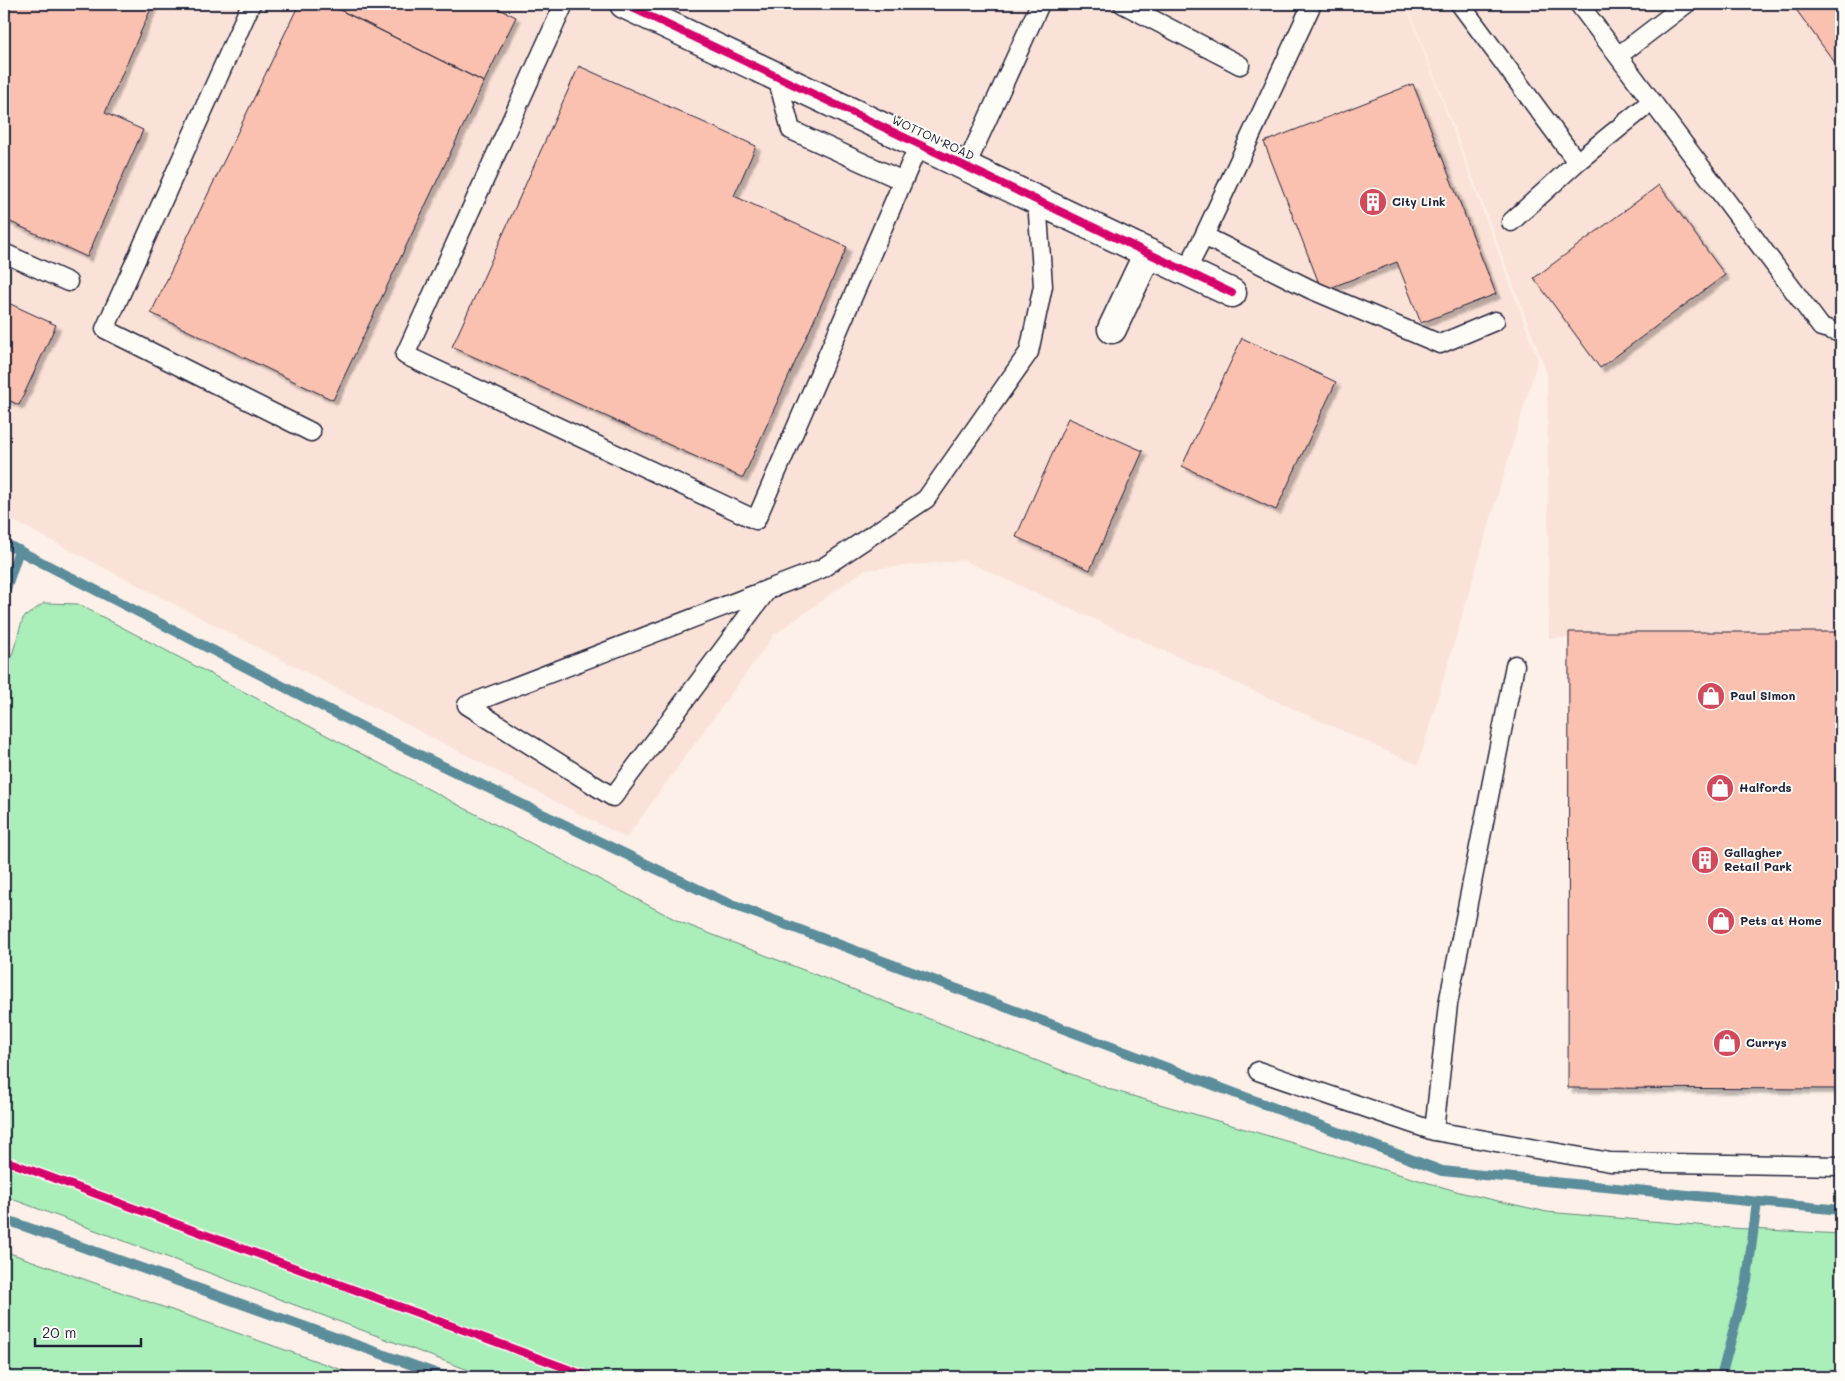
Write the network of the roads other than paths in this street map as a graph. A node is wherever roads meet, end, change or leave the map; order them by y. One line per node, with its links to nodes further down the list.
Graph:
1 (251, 4): 29 (lane)
2 (564, 4): 17 (lane)
3 (624, 4): 12 (street, WOTTON ROAD)
4 (1040, 4): 16 (lane)
5 (1123, 4): 11 (lane)
6 (1312, 4): 20 (lane)
7 (1460, 4): 15 (lane)
8 (1579, 4): 10 (lane)
9 (1686, 4): 10 (lane)
10 (1618, 56): 13 (lane)
11 (1240, 65)
12 (777, 76): 14 (street, WOTTON ROAD); 17 (lane)
13 (1652, 102): 15 (lane); 28 (lane)
14 (919, 144): 16 (street, WOTTON ROAD); 17 (lane)
15 (1577, 162): 19 (lane)
16 (966, 166): 18 (street, WOTTON ROAD)
17 (903, 181)
18 (1037, 200): 22 (street, WOTTON ROAD); 30 (lane)
19 (1511, 222)
20 (1204, 236): 23 (lane); 26 (lane)
21 (4, 253): 24 (lane)
22 (1148, 253): 23 (street, WOTTON ROAD); 27 (street)
23 (1186, 271): 25 (street, WOTTON ROAD)
24 (68, 282)
25 (1232, 293)
26 (1495, 321)
27 (1112, 329)
28 (1841, 333)
29 (311, 432)
30 (768, 589): 30 (lane)
31 (1515, 664): 33 (lane)
32 (1258, 1071): 33 (lane)
33 (1434, 1130): 34 (lane)
34 (1841, 1166)

